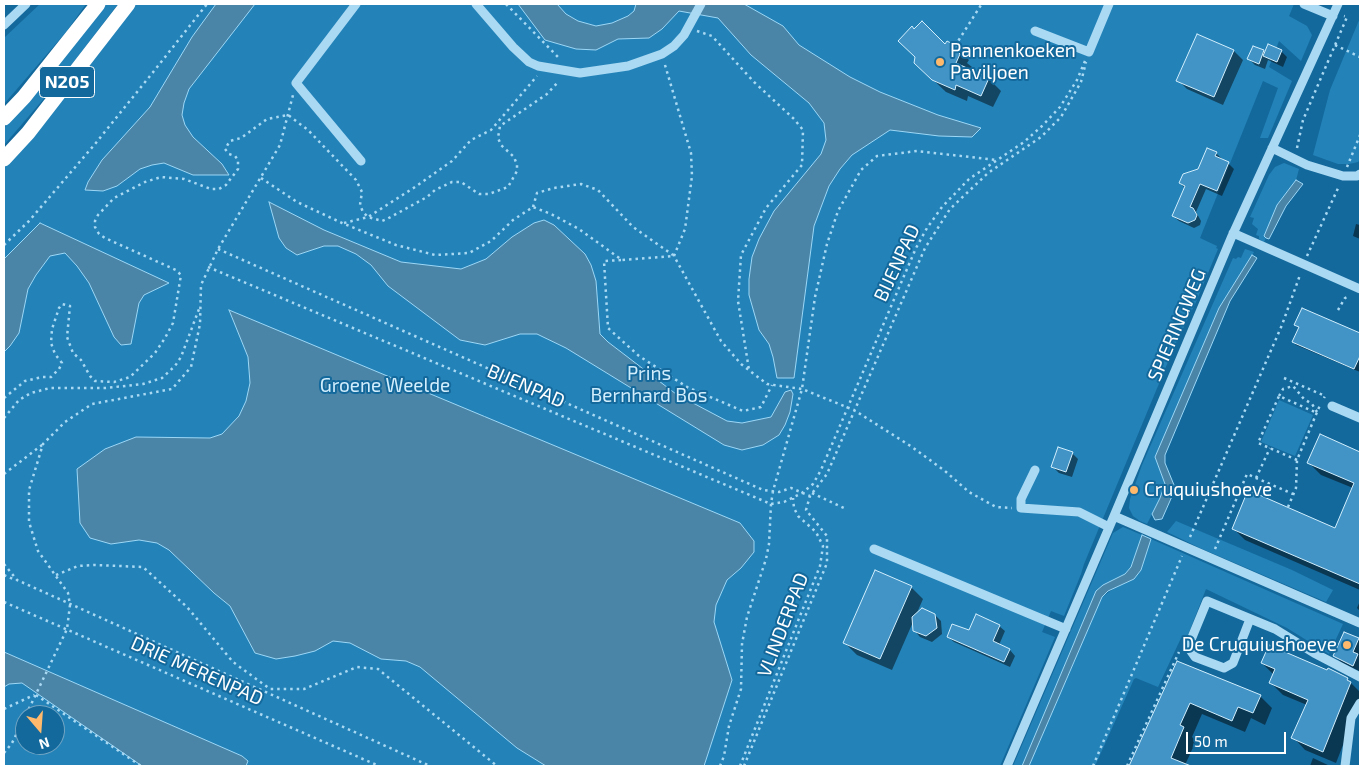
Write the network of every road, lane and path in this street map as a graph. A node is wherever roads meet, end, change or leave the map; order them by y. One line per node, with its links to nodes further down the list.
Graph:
1 (26, 4): 15 (street)
2 (98, 4): 27 (highway, N205)
3 (128, 4): 30 (highway, N205)
4 (206, 4): 41 (path)
5 (356, 4): 25 (street)
6 (476, 4): 23 (street)
7 (506, 4): 24 (path)
8 (701, 4): 16 (street)
9 (1109, 4): 20 (street)
10 (1304, 4): 13 (street)
11 (1338, 4): 13 (street, SPIERINGWEG)
12 (981, 5): 19 (path)
13 (1333, 16): 29 (street, SPIERINGWEG)
14 (1347, 17): 18 (path)
15 (4, 26)
16 (688, 28): 21 (street); 50 (path)
17 (1035, 31): 20 (street)
18 (1334, 45): 22 (path); 31 (path)
19 (955, 46)
20 (1088, 52): 32 (path, BIJENPAD); 61 (path)
21 (662, 54): 24 (street); 43 (path)
22 (1360, 56)
23 (544, 67): 24 (street); 38 (path)
24 (564, 72): 38 (path)
25 (296, 84): 26 (path); 33 (street)
26 (288, 115): 36 (path); 38 (path); 56 (path)
27 (4, 118)
28 (1360, 135): 35 (path)
29 (1272, 148): 31 (street); 40 (street, SPIERINGWEG)
30 (4, 159)
31 (1294, 159): 35 (street)
32 (997, 160): 54 (path); 60 (path, BIJENPAD)
33 (362, 161)
34 (1360, 174): 35 (street)
35 (1343, 176): 45 (path)
36 (261, 178): 39 (path); 42 (path)
37 (532, 207): 39 (path); 43 (path); 44 (path)
38 (368, 217): 39 (path)
39 (342, 223)
40 (1233, 233): 45 (street); 80 (street, SPIERINGWEG)
41 (4, 245)
42 (218, 249): 46 (path); 71 (path)
43 (674, 256): 44 (path); 50 (path)
44 (622, 260): 53 (path)
45 (1303, 264): 47 (street); 82 (path)
46 (208, 267): 48 (path); 76 (path, BIJENPAD)
47 (1357, 291): 49 (path)
48 (201, 306): 63 (path); 65 (path)
49 (1338, 310)
50 (749, 370): 53 (path)
51 (1284, 378): 52 (path)
52 (1294, 384): 55 (path); 57 (path); 62 (path)
53 (772, 385): 54 (path)
54 (802, 389): 60 (path); 71 (path)
55 (1278, 396): 58 (path); 66 (path)
56 (4, 398)
57 (1303, 398): 58 (path); 62 (path)
58 (1297, 404): 62 (path)
59 (1332, 406): 64 (street)
60 (848, 408): 61 (path); 72 (path, BIJENPAD)
61 (854, 410): 73 (path); 79 (path)
62 (1317, 413): 67 (path)
63 (4, 418)
64 (1360, 418)
65 (43, 444): 69 (path); 87 (path)
66 (1270, 448): 67 (path); 70 (path)
67 (1297, 460): 74 (path)
68 (1035, 470): 79 (street)
69 (4, 474)
70 (1256, 478): 74 (path); 84 (path)
71 (773, 491): 72 (path); 76 (path)
72 (802, 493): 73 (path); 75 (path, BIJENPAD)
73 (811, 494): 78 (path); 108 (path)
74 (1293, 494): 77 (path)
75 (793, 498): 76 (path, BIJENPAD); 108 (path, VLINDERPAD)
76 (771, 504): 107 (path)
77 (1288, 507)
78 (844, 508)
79 (1021, 508): 81 (street)
80 (1114, 516): 81 (street, SPIERINGWEG); 82 (street)
81 (1109, 528): 94 (street, SPIERINGWEG)
82 (1186, 547): 84 (street); 110 (path)
83 (874, 549): 94 (street)
84 (1211, 558): 92 (street)
85 (4, 564): 88 (path)
86 (4, 575): 88 (path)
87 (56, 575): 90 (path); 106 (path)
88 (17, 580): 90 (path)
89 (4, 602): 93 (path, DRIE MERENPAD)
90 (70, 605): 93 (path); 105 (path)
91 (1250, 619): 95 (street); 95 (street); 96 (street)
92 (1360, 623)
93 (67, 629): 97 (path); 104 (path, DRIE MERENPAD)
94 (1066, 629): 109 (street, SPIERINGWEG)
95 (1188, 647): 111 (path)
96 (1360, 677)
97 (36, 694): 99 (path); 100 (path); 103 (path)
98 (1360, 703): 112 (street)
99 (30, 705)
100 (4, 709)
101 (15, 738): 102 (path)
102 (4, 753)
103 (141, 766)
104 (379, 766)
105 (430, 766)
106 (497, 766)
107 (720, 766)
108 (742, 766)
109 (1007, 766)
110 (1093, 766)
111 (1128, 766)
112 (1345, 766)

